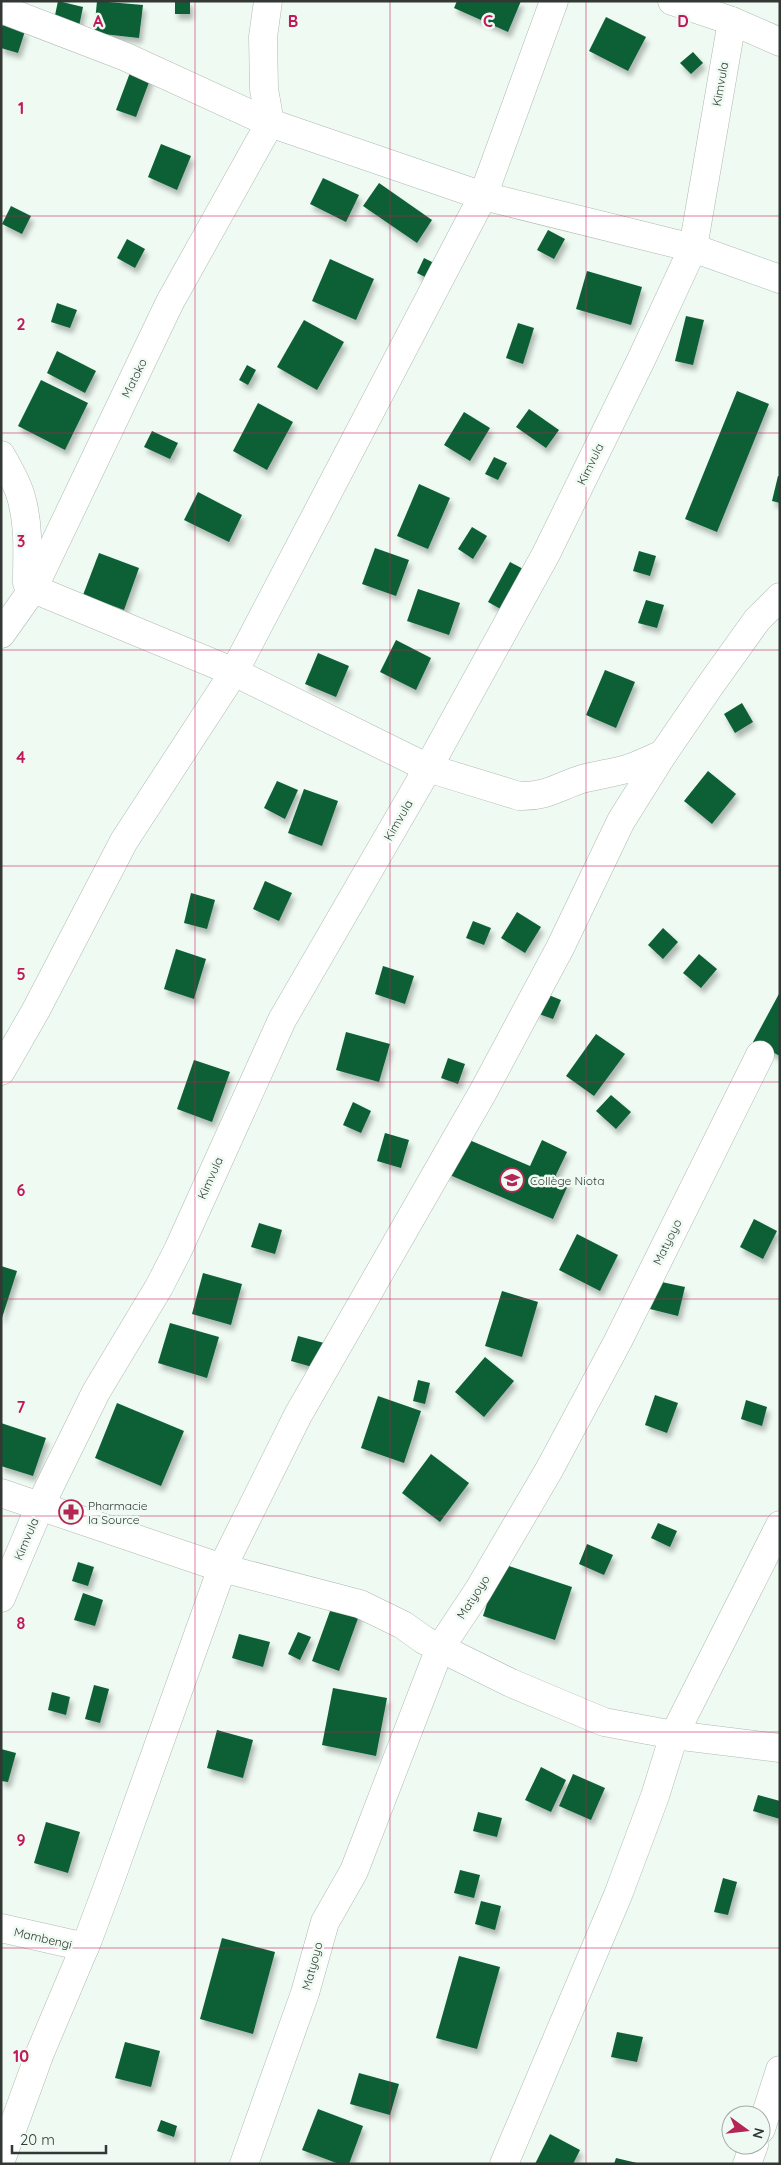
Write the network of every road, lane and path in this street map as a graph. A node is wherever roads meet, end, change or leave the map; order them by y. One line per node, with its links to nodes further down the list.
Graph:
1 (268, 1): 7 (street)
2 (554, 1): 8 (street)
3 (672, 1): 5 (street)
4 (1, 9): 7 (street)
5 (732, 21): 6 (street); 9 (street, Kimvula)
6 (780, 42)
7 (270, 123): 8 (street); 12 (street, Matoko)
8 (483, 196): 9 (street); 15 (street)
9 (693, 248): 10 (street); 17 (street, Kimvula)
10 (780, 279)
11 (1, 455): 12 (street)
12 (33, 589): 14 (street, Matoko); 15 (street)
13 (780, 597): 16 (street)
14 (1, 634)
15 (234, 672): 17 (street); 19 (street)
16 (663, 754): 17 (street); 23 (street)
17 (428, 768): 21 (street, Kimvula)
18 (760, 1055): 25 (street, Matyoyo)
19 (1, 1071)
20 (1, 1493): 21 (street)
21 (40, 1506): 23 (street); 24 (street, Kimvula)
22 (780, 1526): 26 (street)
23 (222, 1568): 25 (street); 29 (street)
24 (1, 1598)
25 (440, 1648): 26 (street); 33 (street, Matyoyo)
26 (674, 1736): 27 (street); 34 (street)
27 (780, 1748)
28 (1, 1928): 29 (street, Mambengi)
29 (85, 1947): 32 (street)
30 (780, 2070): 31 (street)
31 (769, 2105)
32 (1, 2160)
33 (244, 2164)
34 (504, 2164)

